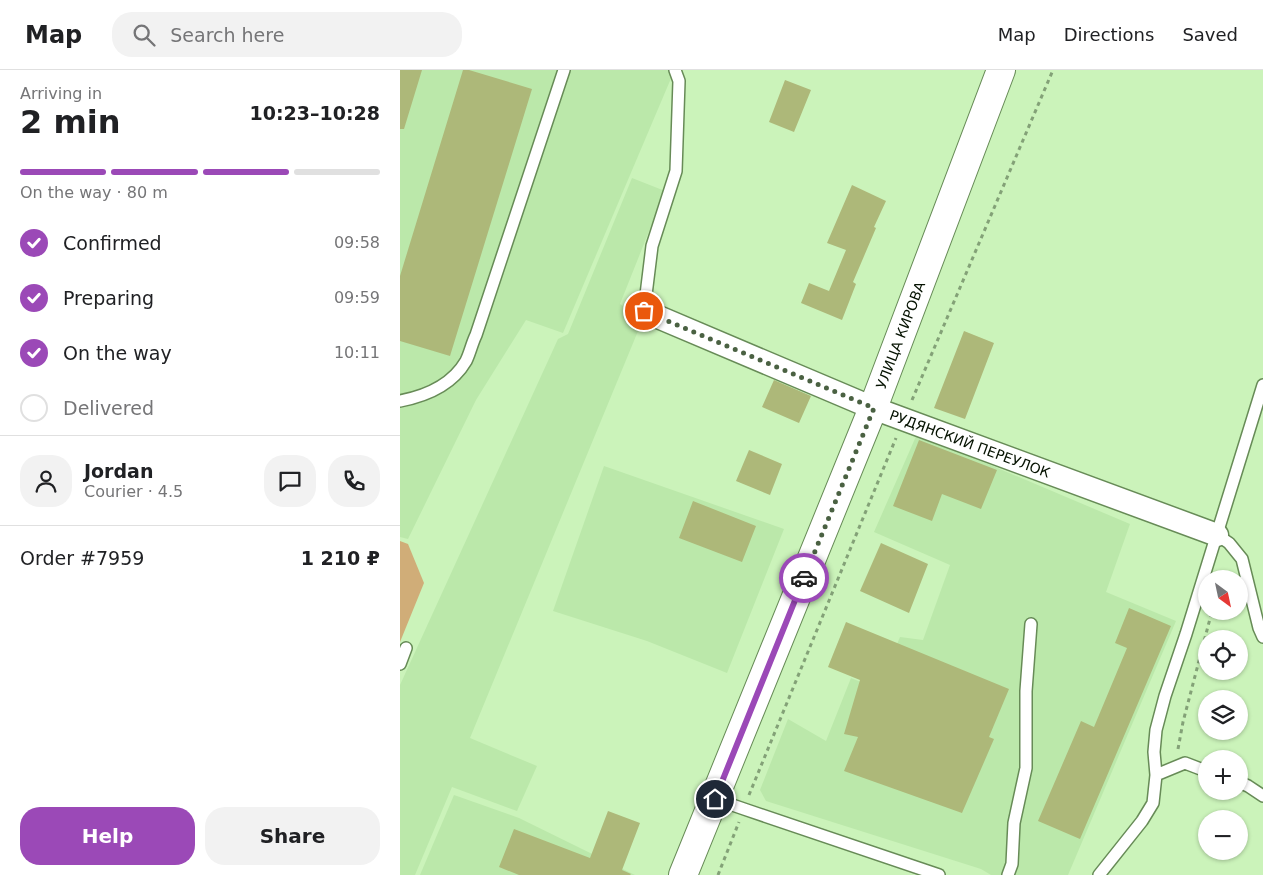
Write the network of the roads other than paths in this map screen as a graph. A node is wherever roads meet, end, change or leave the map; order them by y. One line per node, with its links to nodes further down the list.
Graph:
1 (564, 70): 6 (lane)
2 (676, 70): 4 (lane)
3 (1001, 70): 7 (main road, УЛИЦА КИРОВА)
4 (644, 311): 7 (street, РУДЯНСКИЙ ПЕРЕУЛОК)
5 (1263, 385): 8 (lane)
6 (400, 400)
7 (874, 408): 8 (street, РУДЯНСКИЙ ПЕРЕУЛОК); 17 (main road, УЛИЦА КИРОВА)
8 (1217, 534): 10 (lane); 14 (lane)
9 (1031, 624): 20 (lane)
10 (1263, 637)
11 (406, 648): 12 (lane)
12 (400, 664)
13 (1198, 768): 14 (lane)
14 (1156, 775): 21 (lane)
15 (1248, 786): 16 (lane)
16 (1263, 796)
17 (715, 799): 18 (main road, УЛИЦА КИРОВА); 19 (lane)
18 (683, 875)
19 (939, 875)
20 (1008, 875)
21 (1099, 875)

